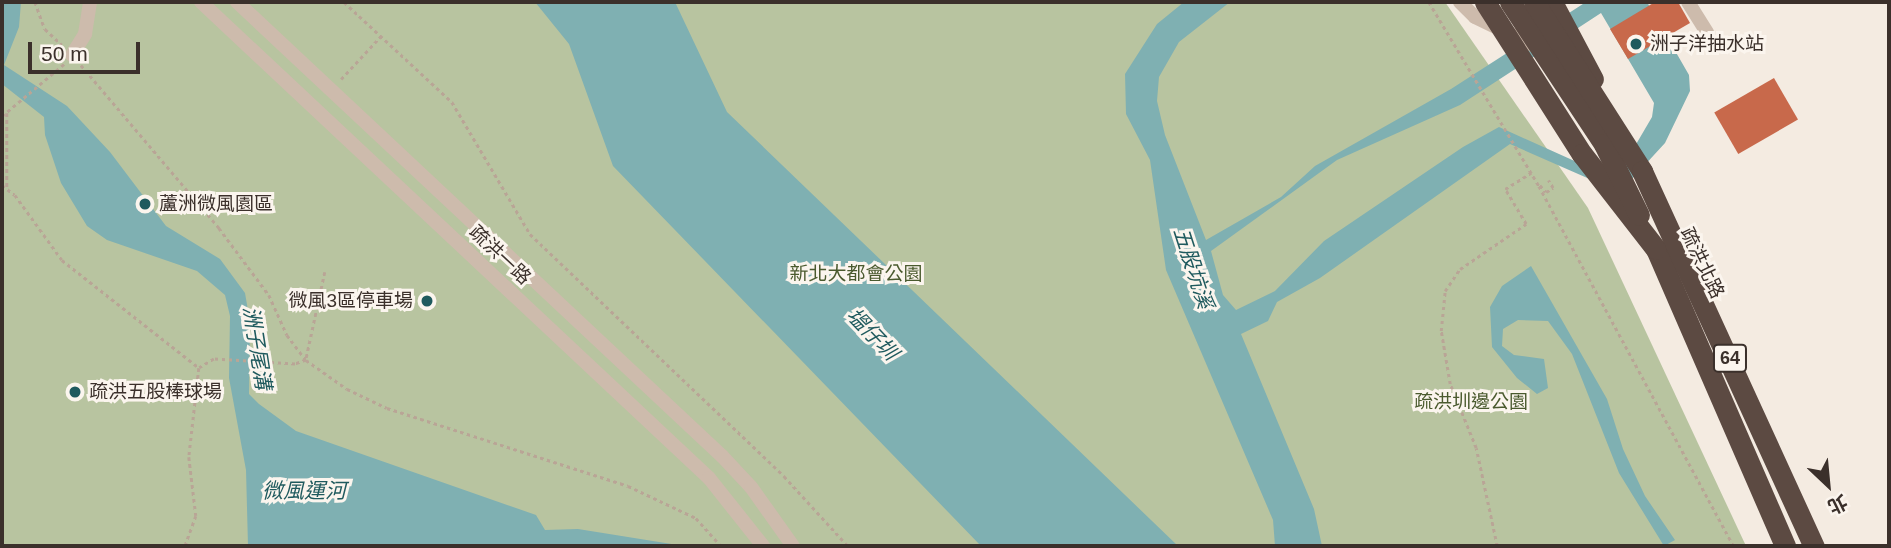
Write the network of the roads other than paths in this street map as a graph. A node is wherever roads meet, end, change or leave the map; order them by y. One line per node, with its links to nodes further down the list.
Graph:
1 (90, 2): 11 (street)
2 (201, 2): 15 (street, 疏洪一路)
3 (237, 2): 16 (street, 疏洪一路)
4 (1460, 2): 9 (street)
5 (1485, 2): 14 (highway, bridge)
6 (1527, 2): 9 (street); 12 (street, 疏洪北路); 13 (highway, 64, bridge); 14 (highway, 64, bridge)
7 (1552, 2): 13 (highway, bridge)
8 (1688, 2): 10 (street)
9 (1494, 28): 12 (street)
10 (1707, 33)
11 (72, 55)
12 (1564, 60): 19 (street, 疏洪北路)
13 (1642, 171): 18 (highway, 64, bridge)
14 (1656, 249): 17 (highway, 64)
15 (763, 546)
16 (793, 546)
17 (1785, 546)
18 (1814, 546)
19 (1823, 546)

